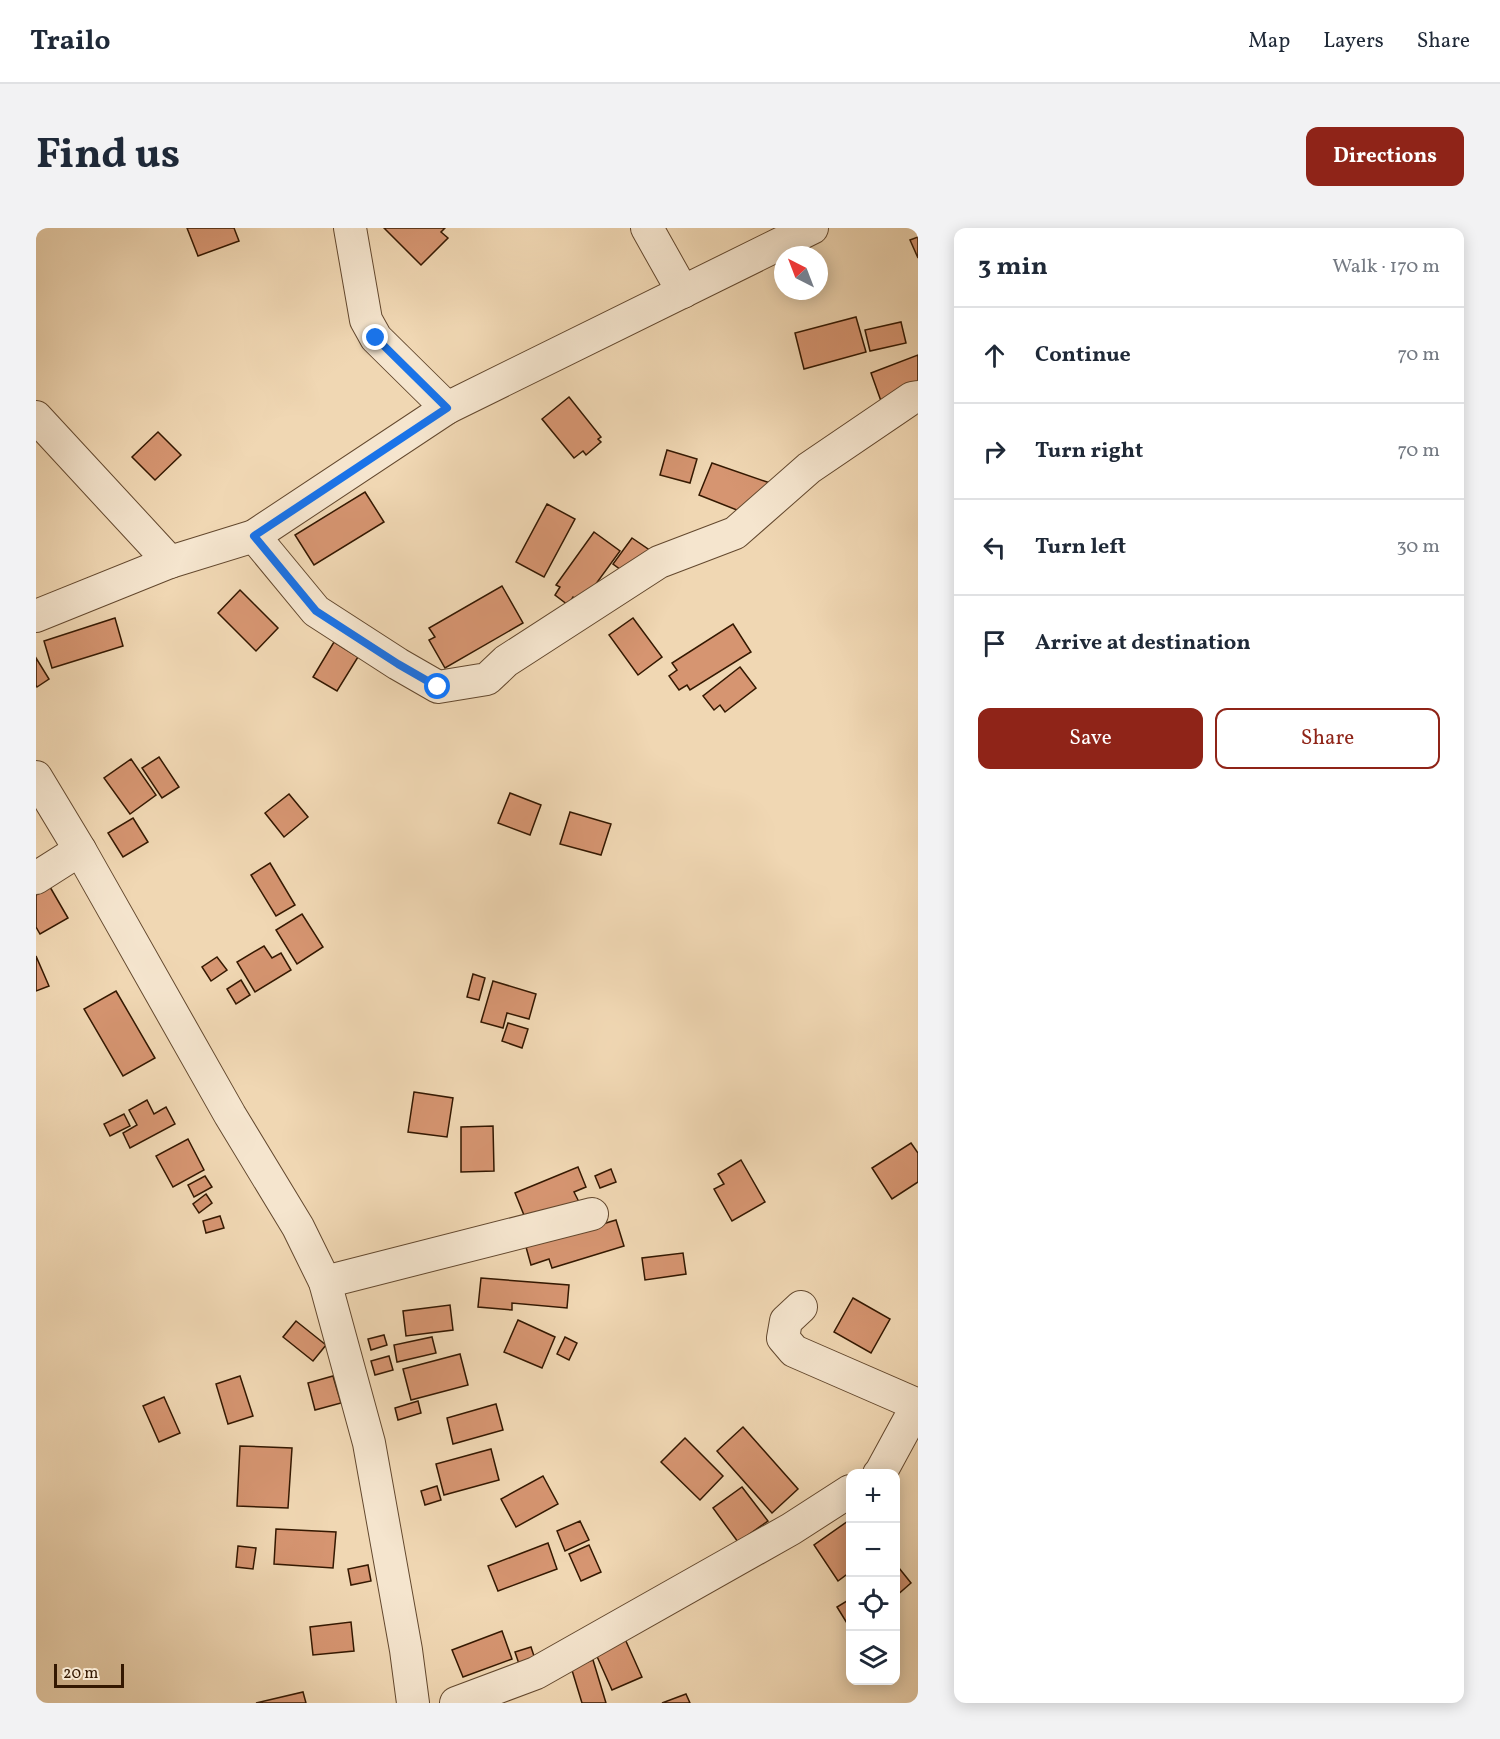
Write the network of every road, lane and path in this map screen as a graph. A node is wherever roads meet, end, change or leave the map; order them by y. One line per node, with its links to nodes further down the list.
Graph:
1 (350, 228): 6 (street)
2 (647, 228): 4 (street)
3 (812, 228): 4 (street)
4 (683, 292): 6 (street)
5 (918, 397): 8 (street)
6 (447, 408): 8 (street)
7 (36, 417): 9 (street)
8 (254, 536): 9 (street)
9 (170, 562): 10 (street)
10 (36, 616)
11 (36, 777): 12 (street)
12 (80, 850): 13 (street); 15 (street)
13 (36, 878)
14 (592, 1214): 15 (street)
15 (325, 1282): 20 (street)
16 (801, 1307): 17 (street)
17 (918, 1405): 18 (street)
18 (881, 1469)
19 (846, 1494): 21 (street)
20 (413, 1703)
21 (456, 1703)

